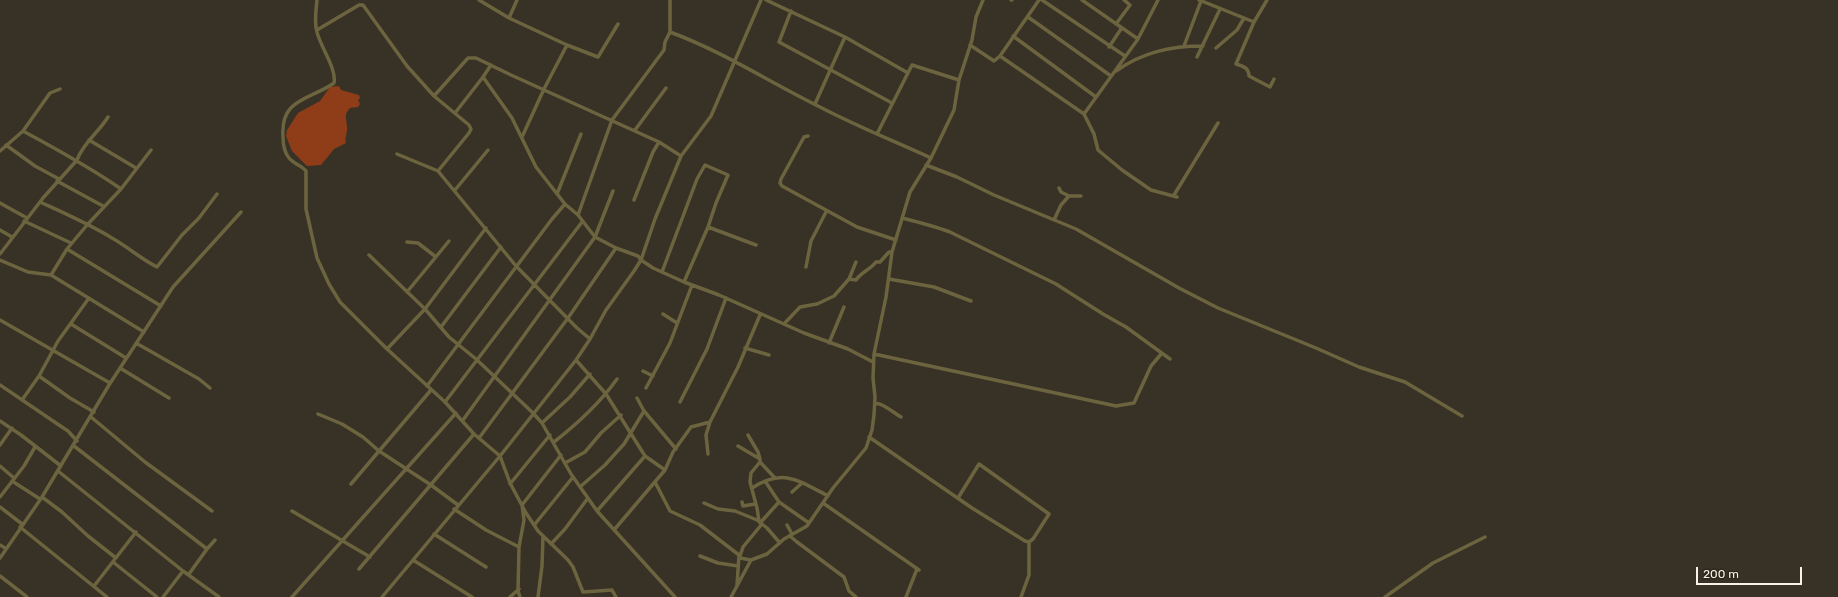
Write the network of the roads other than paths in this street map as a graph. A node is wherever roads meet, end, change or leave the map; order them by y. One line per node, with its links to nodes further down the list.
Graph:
1 (317, 0): 23 (street)
2 (479, 0): 16 (street)
3 (517, 0): 16 (street)
4 (670, 0): 24 (street)
5 (761, 0): 37 (street)
6 (766, 0): 15 (street)
7 (983, 0): 29 (street)
8 (1041, 0): 17 (street); 32 (street)
9 (1082, 0): 21 (street)
10 (1124, 0): 21 (street)
11 (1158, 0): 27 (street)
12 (1267, 0): 19 (street)
13 (1200, 1): 14 (street); 30 (street)
14 (1220, 8): 18 (street); 31 (street)
15 (791, 11): 26 (street); 39 (street)
16 (509, 18): 28 (street)
17 (1028, 18): 25 (street); 41 (street)
18 (1244, 18): 19 (street); 33 (street)
19 (1254, 22): 43 (street)
20 (618, 24): 28 (street)
21 (1116, 24): 22 (street)
22 (1121, 29): 27 (street); 32 (street)
23 (317, 30): 48 (street); 149 (street)
24 (670, 32): 37 (street); 55 (street)
25 (1013, 36): 34 (street); 49 (street)
26 (845, 37): 39 (street); 40 (street)
27 (1138, 39): 35 (street)
28 (567, 45): 47 (street)
29 (970, 45): 34 (street); 44 (street)
30 (1184, 46): 31 (street); 41 (street)
31 (1203, 46): 36 (street)
32 (1110, 47): 35 (street)
33 (1216, 48)
34 (1000, 56): 53 (street)
35 (1125, 56): 41 (street)
36 (1197, 57)
37 (734, 60): 51 (street); 70 (street)
38 (491, 65): 42 (street); 47 (street); 48 (street)
39 (830, 70): 50 (street); 51 (street)
40 (908, 73): 44 (street); 50 (street)
41 (1112, 75): 49 (street)
42 (483, 77): 52 (street); 62 (street)
43 (1274, 79)
44 (959, 80): 71 (street)
45 (666, 88): 57 (street)
46 (60, 89): 58 (street)
47 (544, 89): 55 (street); 62 (street)
48 (434, 96): 52 (street)
49 (1096, 97): 53 (street)
50 (892, 103): 60 (street)
51 (814, 104): 60 (street)
52 (455, 112): 75 (street)
53 (1084, 114): 56 (street)
54 (108, 116): 63 (street)
55 (612, 120): 57 (street); 92 (street)
56 (1218, 123)
57 (635, 130): 64 (street)
58 (23, 131): 65 (street); 72 (street)
59 (581, 134): 82 (street)
60 (877, 134): 71 (street)
61 (808, 136): 91 (street)
62 (522, 137): 82 (street)
63 (90, 140): 72 (street); 74 (street)
64 (659, 142): 70 (street); 85 (street)
65 (6, 145): 68 (street); 76 (street)
66 (151, 150): 74 (street)
67 (488, 150): 79 (street)
68 (0, 151)
69 (397, 154): 75 (street)
70 (681, 156): 116 (street)
71 (932, 158): 73 (street)
72 (77, 160): 76 (street); 78 (street)
73 (926, 165): 93 (street); 95 (street)
74 (136, 168): 78 (street)
75 (438, 171): 79 (street)
76 (58, 180): 86 (street); 89 (street)
77 (1059, 188): 83 (street)
78 (121, 189): 89 (street)
79 (454, 190): 99 (street)
80 (613, 191): 102 (street)
81 (217, 194): 97 (street)
82 (557, 194): 88 (street)
83 (1069, 196): 84 (street); 95 (street)
84 (1081, 196)
85 (634, 200)
86 (40, 202): 94 (street); 97 (street)
87 (0, 203): 94 (street)
88 (565, 204): 92 (street); 118 (street)
89 (103, 206): 97 (street)
90 (241, 212): 132 (street)
91 (826, 212): 103 (street); 119 (street)
92 (578, 215): 96 (street)
93 (902, 218): 103 (street); 151 (street)
94 (26, 220): 101 (street); 106 (street)
95 (1054, 220): 186 (street)
96 (582, 222): 102 (street); 125 (street)
97 (87, 224): 106 (street)
98 (708, 227): 107 (street); 120 (street); 124 (street)
99 (486, 228): 108 (street); 134 (street)
100 (0, 230): 101 (street)
101 (12, 237): 112 (street)
102 (595, 237): 110 (street); 130 (street)
103 (896, 240): 111 (street)
104 (449, 241): 114 (street)
105 (407, 242): 114 (street)
106 (71, 243): 109 (street)
107 (756, 245)
108 (501, 246): 118 (street); 142 (street)
109 (67, 248): 121 (street); 132 (street)
110 (616, 248): 116 (street); 137 (street)
111 (892, 252): 122 (street); 123 (street)
112 (0, 254)
113 (369, 255): 127 (street)
114 (436, 257): 127 (street)
115 (0, 260): 121 (street)
116 (641, 260): 120 (street); 144 (street)
117 (856, 262): 123 (street)
118 (516, 266): 125 (street); 147 (street)
119 (806, 267)
120 (662, 272): 124 (street)
121 (51, 276): 128 (street)
122 (889, 278): 131 (street); 152 (street)
123 (849, 279): 141 (street)
124 (684, 282): 126 (street)
125 (533, 284): 130 (street); 155 (street)
126 (692, 285): 129 (street); 139 (street)
127 (407, 292): 134 (street)
128 (89, 298): 140 (street); 143 (street)
129 (726, 298): 136 (street); 178 (street)
130 (550, 300): 137 (street); 164 (street)
131 (971, 300)
132 (161, 306): 143 (street)
133 (844, 306): 146 (street)
134 (425, 309): 142 (street); 149 (street)
135 (663, 314): 139 (street)
136 (760, 315): 141 (street); 148 (street)
137 (568, 318): 144 (street); 172 (street)
138 (0, 320): 150 (street)
139 (677, 323): 163 (street)
140 (71, 324): 150 (street); 154 (street)
141 (784, 324): 146 (street)
142 (441, 327): 147 (street)
143 (144, 332): 145 (street)
144 (590, 339): 157 (street)
145 (136, 343): 154 (street); 169 (street)
146 (829, 343): 158 (street)
147 (458, 344): 155 (street); 168 (street)
148 (745, 348): 153 (street); 191 (street)
149 (388, 349): 168 (street)
150 (53, 350): 162 (street); 166 (street)
151 (1162, 353): 152 (street); 156 (street)
152 (874, 354): 158 (street)
153 (769, 355)
154 (126, 358): 159 (street)
155 (476, 359): 164 (street); 177 (street)
156 (1170, 359)
157 (576, 360): 161 (street); 183 (street)
158 (873, 362): 179 (street)
159 (120, 368): 166 (street); 174 (street)
160 (643, 371): 163 (street)
161 (590, 374): 173 (street); 192 (street)
162 (39, 376): 176 (street); 181 (street)
163 (653, 376): 170 (street)
164 (495, 378): 172 (street); 189 (street)
165 (617, 379): 173 (street)
166 (110, 383): 181 (street)
167 (0, 385): 176 (street)
168 (426, 386): 171 (street)
169 (210, 388)
170 (646, 388)
171 (431, 390): 177 (street); 207 (street)
172 (512, 394): 183 (street); 199 (street)
173 (606, 394): 185 (street); 201 (street)
174 (169, 398)
175 (637, 398): 180 (street)
176 (22, 400): 200 (street)
177 (445, 402): 182 (street)
178 (680, 402)
179 (874, 402): 188 (street); 198 (street)
180 (644, 411): 194 (street); 206 (street)
181 (94, 412): 187 (street)
182 (456, 413): 189 (street); 216 (street)
183 (533, 413): 192 (street); 210 (street)
184 (318, 414): 207 (street)
185 (621, 415): 194 (street); 213 (street)
186 (1462, 416)
187 (91, 417): 200 (street); 245 (street)
188 (901, 417)
189 (463, 420): 195 (street)
190 (0, 421): 193 (street)
191 (710, 422): 206 (street); 208 (street)
192 (542, 423): 196 (street)
193 (12, 428): 202 (street); 205 (street)
194 (632, 432): 211 (street); 228 (street)
195 (474, 434): 199 (street); 227 (street)
196 (550, 435): 201 (street); 225 (street)
197 (748, 435): 212 (street)
198 (869, 437): 231 (street); 235 (street)
199 (479, 438): 210 (street)
200 (77, 441): 203 (street)
201 (554, 442): 209 (street)
202 (0, 444)
203 (74, 446): 215 (street); 267 (street)
204 (738, 446): 212 (street)
205 (36, 447): 215 (street); 221 (street)
206 (676, 448): 217 (street)
207 (379, 451): 216 (street); 224 (street)
208 (708, 454)
209 (560, 455): 213 (street); 242 (street)
210 (500, 456): 225 (street); 241 (street)
211 (645, 456): 217 (street); 247 (street)
212 (760, 461): 220 (street); 229 (street)
213 (565, 463): 219 (street)
214 (0, 466): 221 (street)
215 (61, 466): 218 (street)
216 (405, 469): 227 (street); 260 (street)
217 (665, 470): 223 (street)
218 (58, 471): 233 (street); 254 (street)
219 (573, 477): 228 (street); 250 (street)
220 (775, 478): 222 (street); 226 (street)
221 (13, 479): 232 (street); 233 (street)
222 (765, 481): 229 (street); 237 (street)
223 (655, 482): 253 (street); 270 (street)
224 (351, 484)
225 (510, 484): 242 (street)
226 (801, 484): 230 (street); 231 (street)
227 (431, 485): 241 (street); 269 (street)
228 (580, 487): 234 (street)
229 (752, 488): 240 (street)
230 (792, 492)
231 (828, 496): 239 (street)
232 (0, 497)
233 (41, 498): 252 (street); 272 (street)
234 (588, 498): 247 (street); 263 (street)
235 (958, 498): 262 (street); 262 (street)
236 (742, 502): 240 (street)
237 (779, 502): 248 (street); 249 (street)
238 (704, 503): 248 (street)
239 (823, 503): 249 (street); 300 (street)
240 (755, 504): 248 (street)
241 (458, 505): 244 (street)
242 (522, 505): 250 (street); 265 (street)
243 (0, 507): 252 (street)
244 (454, 509): 255 (street); 265 (street)
245 (212, 510)
246 (292, 511): 260 (street)
247 (598, 511): 253 (street)
248 (760, 523): 261 (street); 270 (street)
249 (809, 523): 256 (street)
250 (535, 524): 257 (street)
251 (787, 525): 256 (street)
252 (21, 526): 266 (street); 282 (street)
253 (614, 530): 297 (street)
254 (136, 532): 272 (street); 279 (street)
255 (434, 534): 273 (street); 277 (street)
256 (791, 535): 261 (street); 299 (street)
257 (543, 536): 263 (street); 295 (street)
258 (1485, 537): 302 (street)
259 (215, 540): 267 (street)
260 (342, 540): 269 (street); 290 (street)
261 (780, 542): 274 (street)
262 (1029, 542): 301 (street)
263 (551, 544): 296 (street)
264 (0, 545): 266 (street)
265 (519, 547): 284 (street)
266 (5, 548): 271 (street)
267 (207, 549): 280 (street)
268 (700, 556): 276 (street)
269 (370, 557): 278 (street)
270 (740, 557): 274 (street); 276 (street)
271 (0, 558)
272 (116, 558): 275 (street)
273 (413, 560): 291 (street); 292 (street)
274 (751, 560): 283 (street)
275 (113, 562): 282 (street); 287 (street)
276 (738, 566): 283 (street)
277 (486, 567)
278 (359, 569)
279 (183, 571): 280 (street); 288 (street)
280 (189, 574): 289 (street)
281 (0, 576): 285 (street)
282 (94, 586): 286 (street)
283 (737, 586): 298 (street)
284 (519, 589): 293 (street); 294 (street)
285 (27, 597)
286 (107, 597)
287 (157, 597)
288 (163, 597)
289 (219, 597)
290 (292, 597)
291 (382, 597)
292 (472, 597)
293 (510, 597)
294 (520, 597)
295 (538, 597)
296 (616, 597)
297 (675, 597)
298 (731, 597)
299 (856, 597)
300 (906, 597)
301 (1021, 597)
302 (1385, 597)

